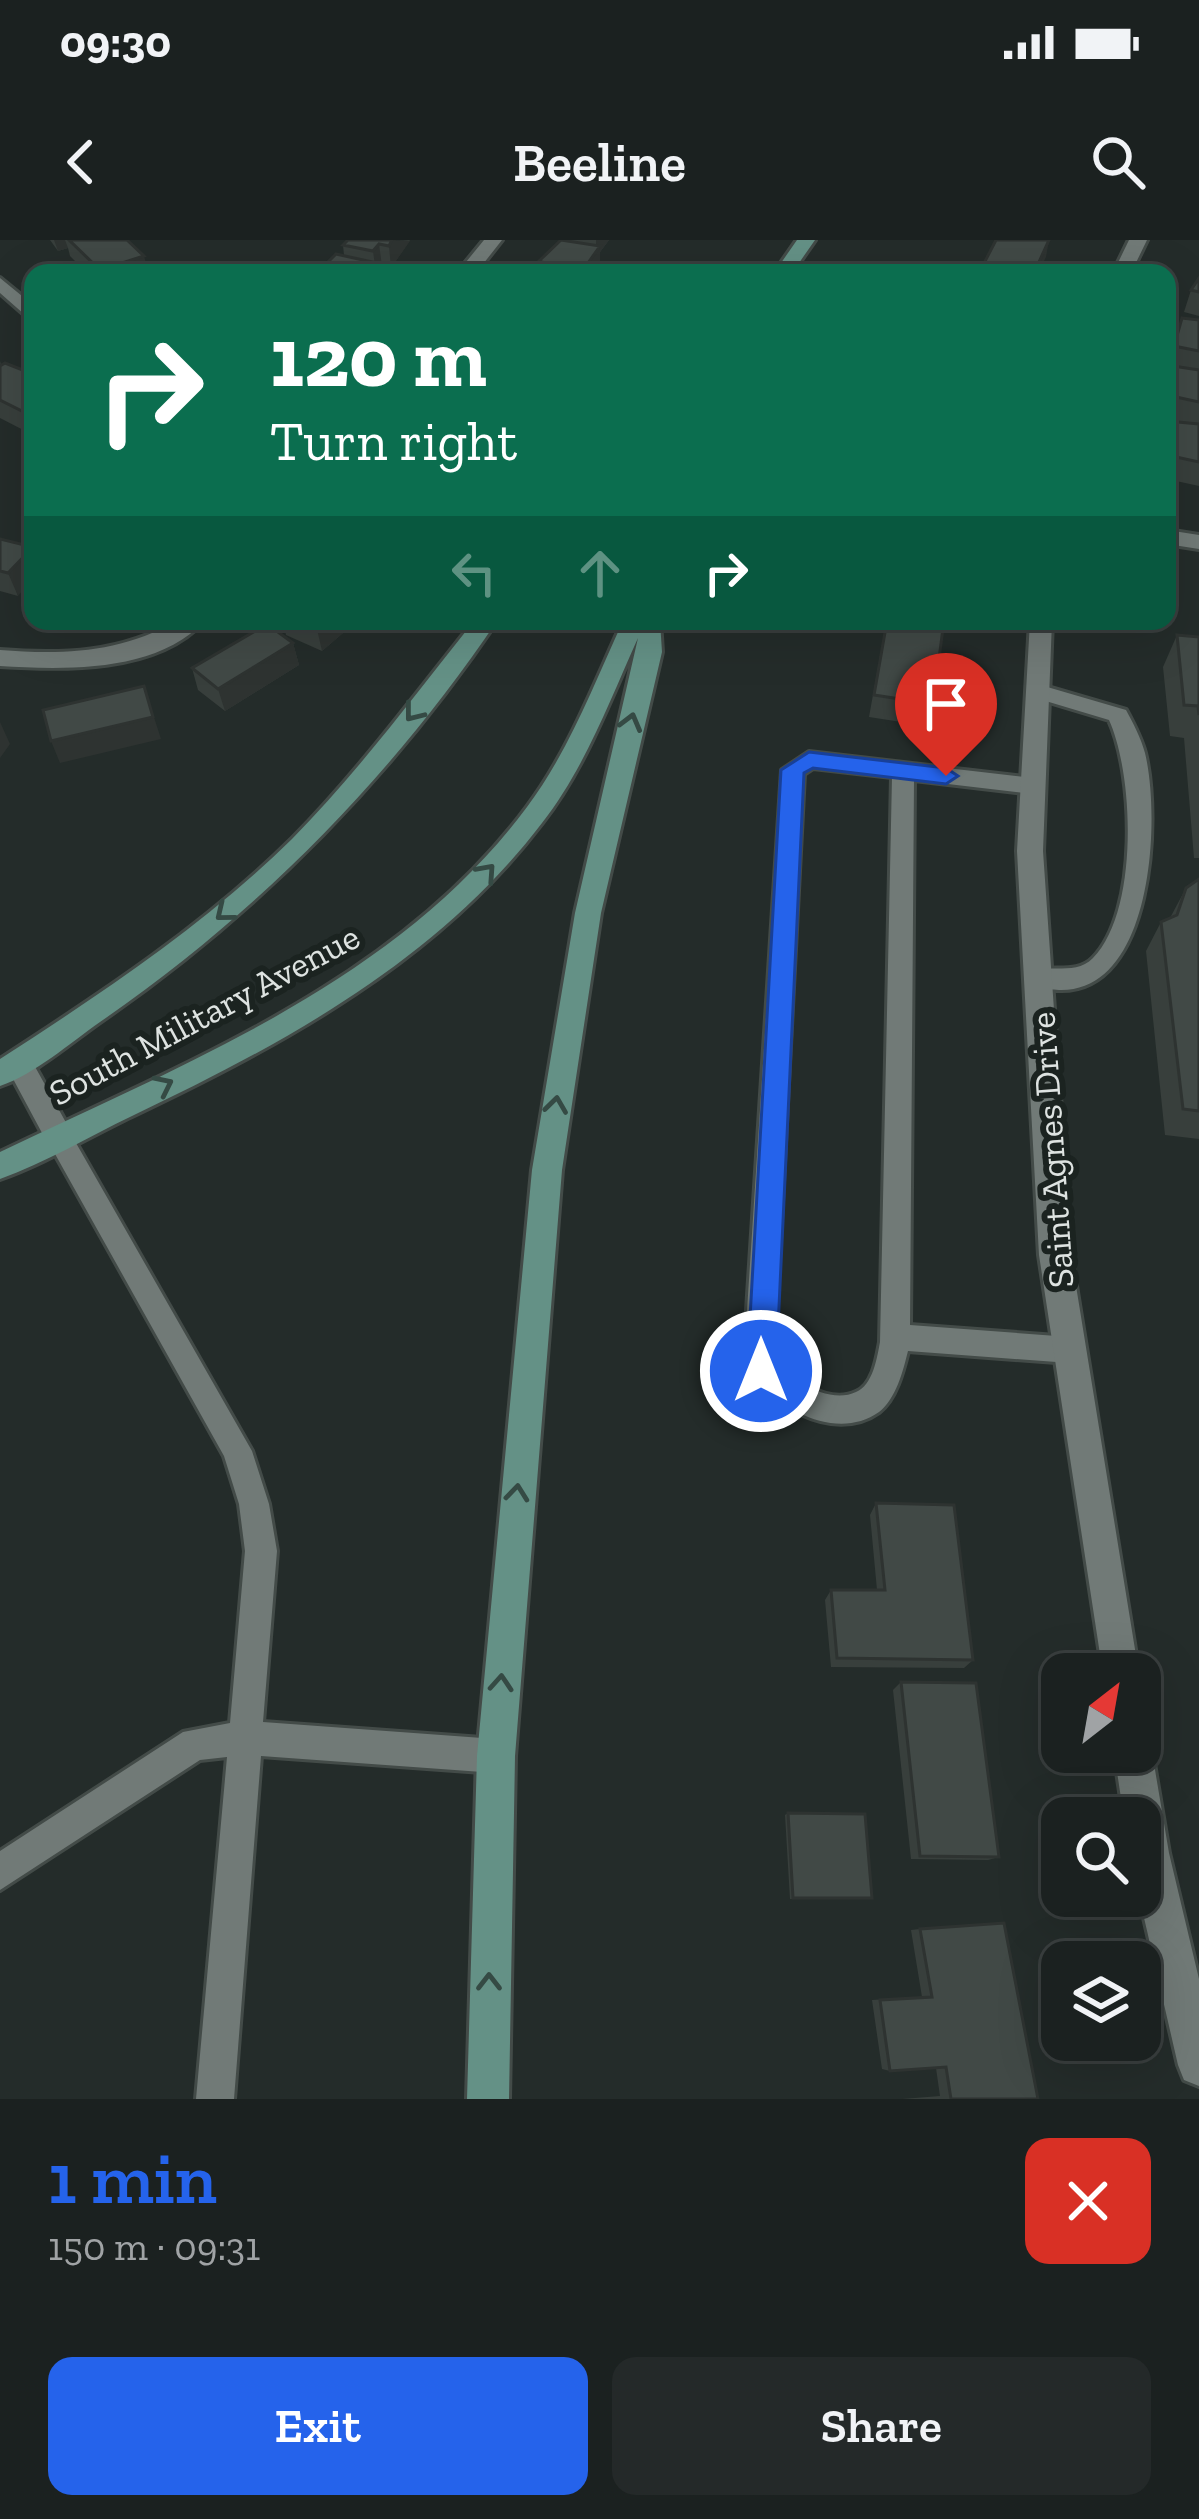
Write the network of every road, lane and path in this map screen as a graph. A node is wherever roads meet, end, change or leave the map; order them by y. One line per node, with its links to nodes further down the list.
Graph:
1 (493, 240): 2 (street)
2 (473, 264)
3 (0, 283): 4 (street)
4 (24, 307)
5 (176, 630): 10 (street)
6 (479, 630): 15 (main road, South Military Avenue, one-way to 15)
7 (630, 630): 16 (main road, South Military Avenue, one-way to 7)
8 (649, 630): 22 (main road, one-way to 8)
9 (1040, 630): 11 (street, Saint Agnes Drive)
10 (0, 658)
11 (1037, 691): 13 (street, Saint Agnes Drive); 14 (lane)
12 (903, 771): 13 (lane); 18 (lane); 18 (lane)
13 (1033, 785): 14 (street, Saint Agnes Drive)
14 (1038, 979): 19 (street, Saint Agnes Drive)
15 (9, 1068): 16 (street)
16 (59, 1137): 17 (main road, South Military Avenue); 21 (lane)
17 (0, 1166)
18 (895, 1337): 19 (lane)
19 (1070, 1350): 20 (street, Saint Agnes Drive)
20 (1118, 1653)
21 (244, 1738): 22 (lane); 24 (lane); 26 (lane)
22 (496, 1756): 27 (main road, one-way to 22)
23 (1136, 1773): 25 (street)
24 (0, 1872)
25 (1199, 2066)
26 (215, 2099)
27 (488, 2099)

